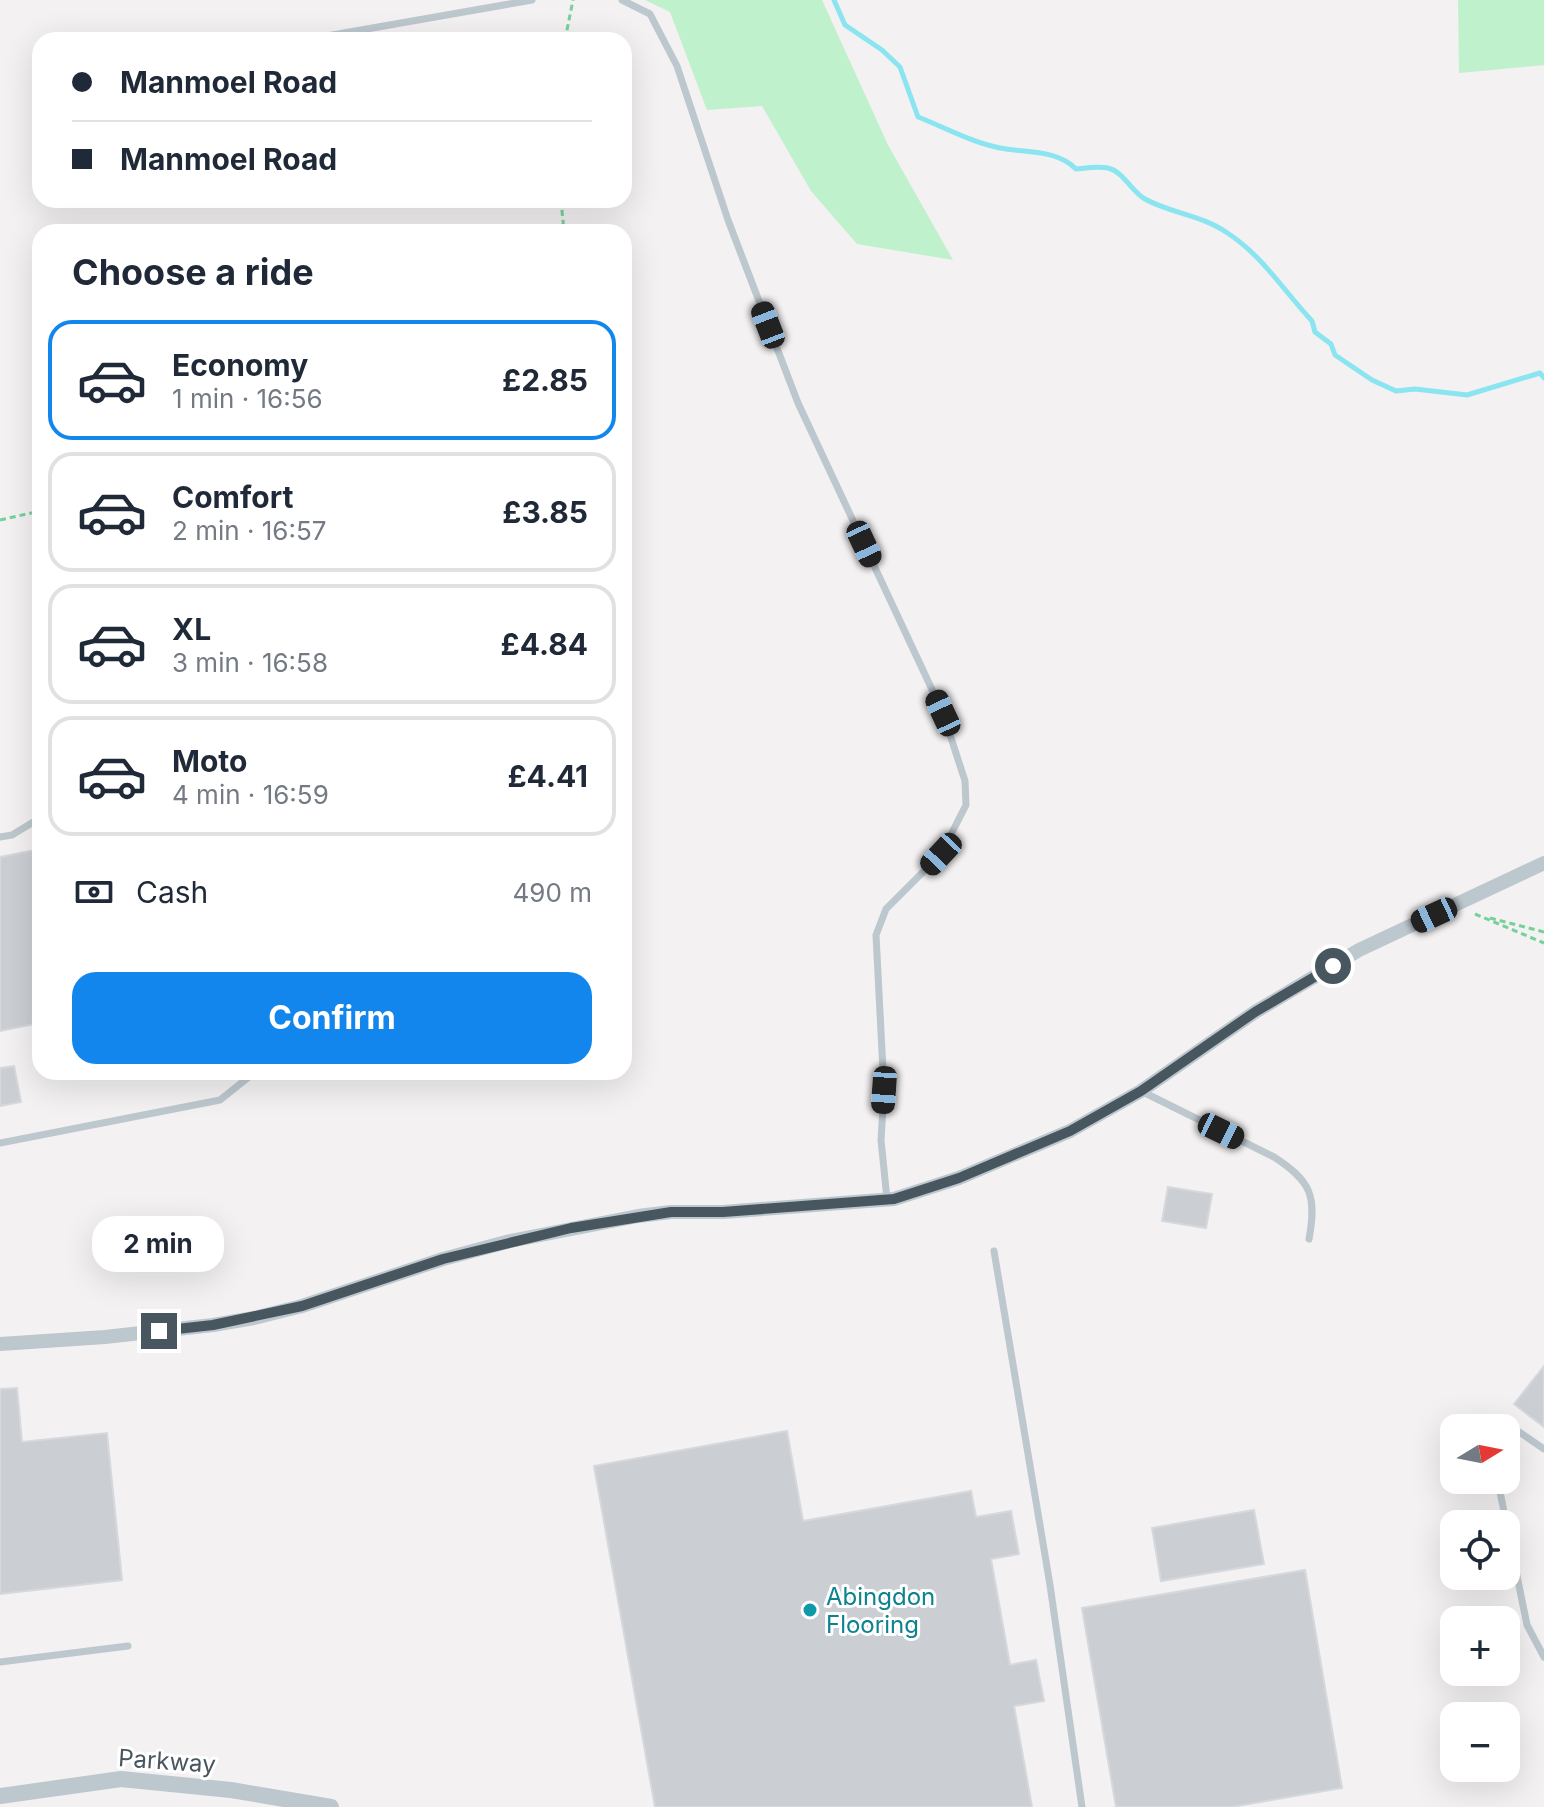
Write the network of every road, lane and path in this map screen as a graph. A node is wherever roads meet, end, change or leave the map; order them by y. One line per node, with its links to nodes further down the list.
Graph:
1 (532, 0): 4 (lane)
2 (573, 0): 5 (path)
3 (622, 0): 18 (lane)
4 (350, 32)
5 (567, 32)
6 (32, 513): 7 (path)
7 (0, 520)
8 (32, 823): 9 (lane)
9 (0, 837)
10 (1544, 863): 11 (street)
11 (1459, 903): 12 (path); 16 (street)
12 (1478, 915): 13 (path); 14 (path)
13 (1544, 932)
14 (1544, 943)
15 (245, 1080): 17 (lane)
16 (1141, 1091): 18 (street); 19 (lane)
17 (0, 1143)
18 (887, 1199): 21 (street)
19 (1309, 1239)
20 (994, 1251): 30 (lane)
21 (0, 1344)
22 (1520, 1432): 23 (lane)
23 (1544, 1449)
24 (1500, 1494): 26 (lane)
25 (128, 1646): 27 (lane)
26 (1544, 1657)
27 (0, 1662)
28 (4, 1800): 29 (street, Parkway)
29 (331, 1807)
30 (1082, 1807)

